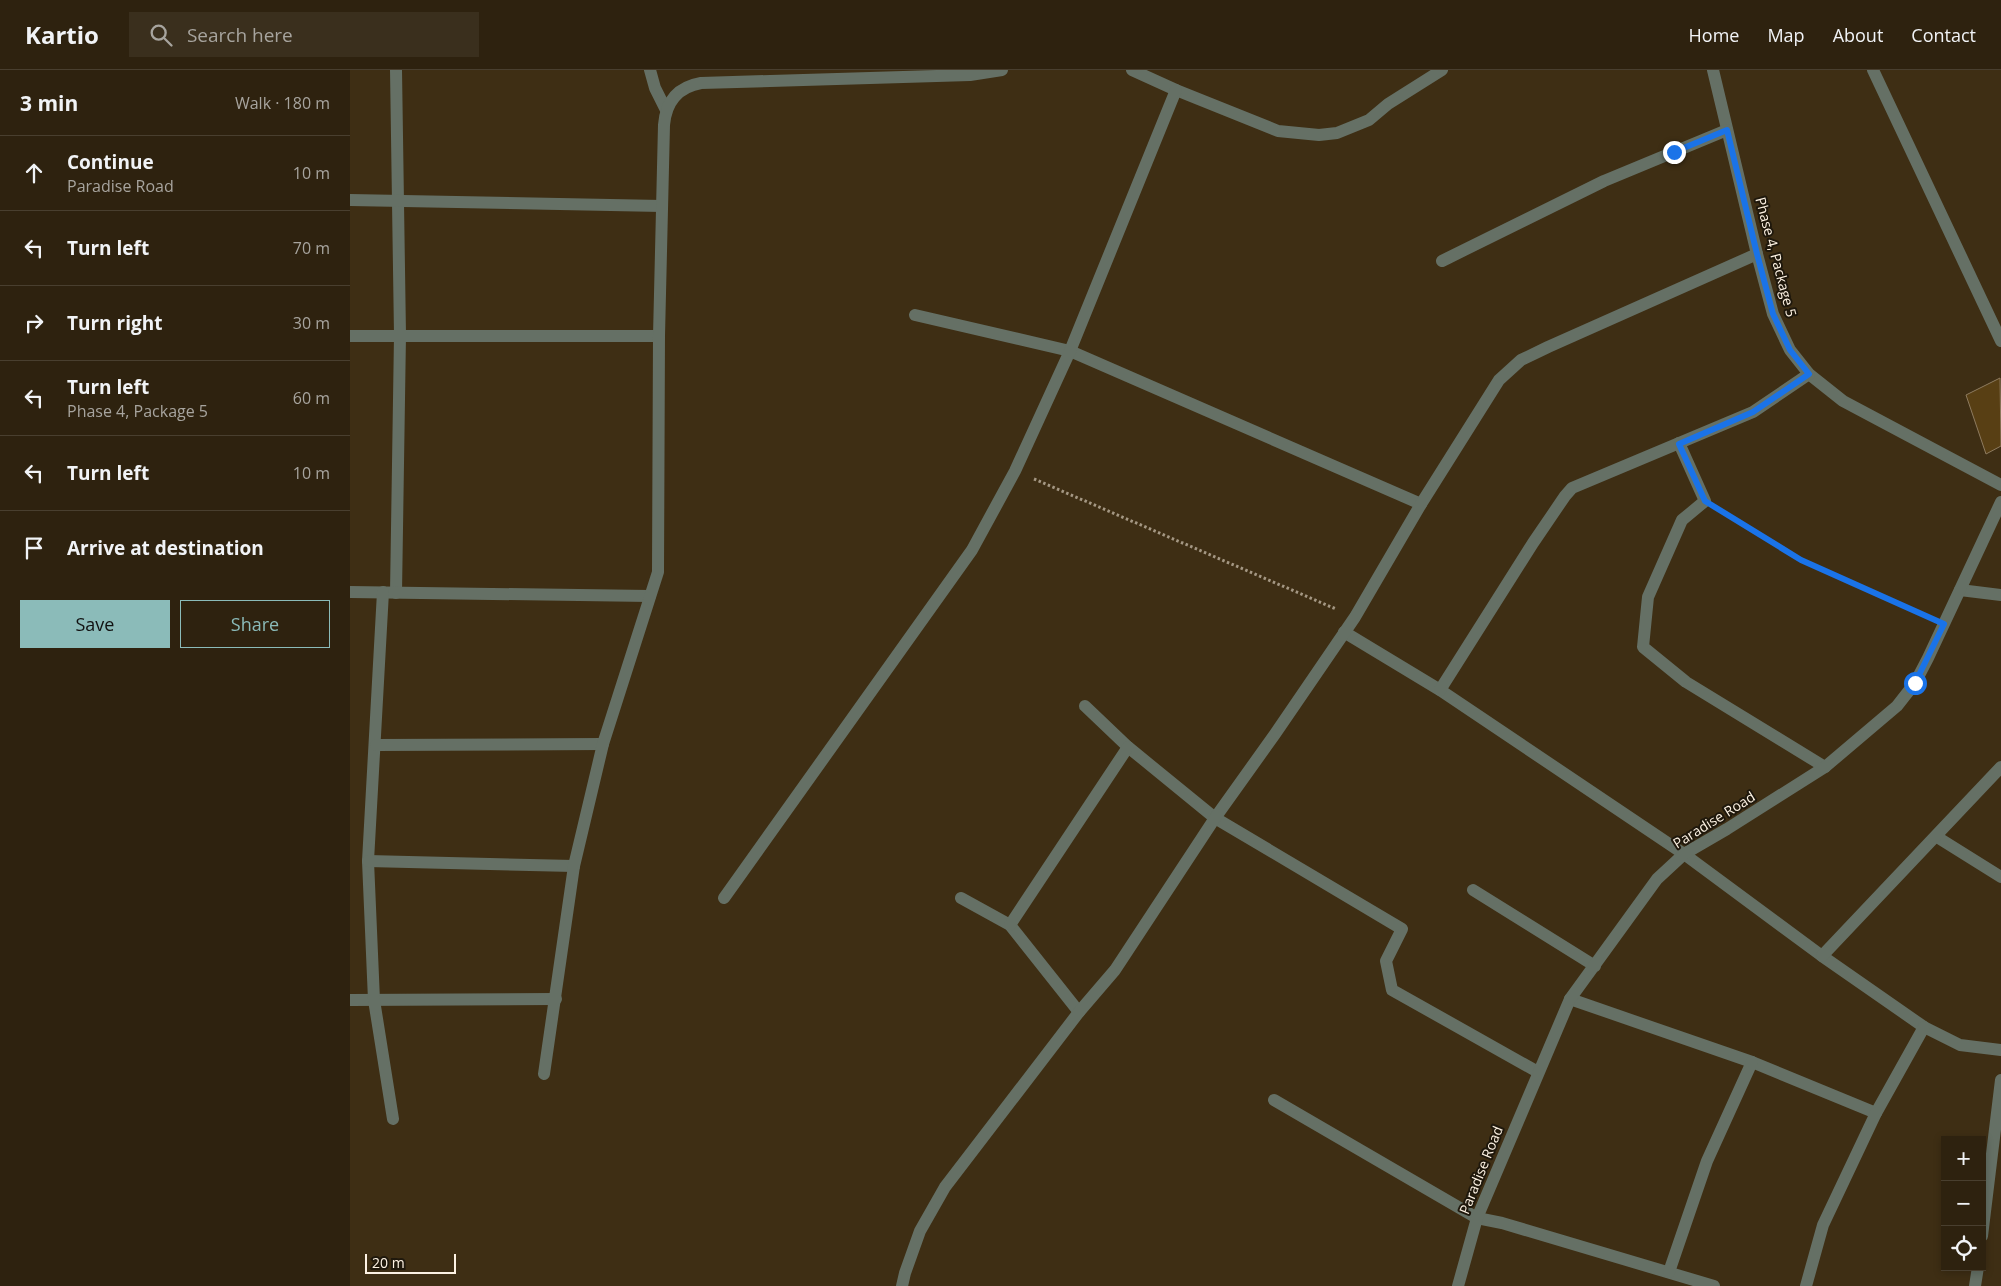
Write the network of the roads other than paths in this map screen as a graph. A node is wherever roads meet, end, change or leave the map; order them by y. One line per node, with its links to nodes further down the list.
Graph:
1 (396, 70): 12 (street)
2 (650, 70): 9 (street)
3 (1002, 70): 9 (street)
4 (1132, 70): 8 (street)
5 (1442, 70): 8 (street)
6 (1713, 70): 10 (street, Phase 4, Package 5)
7 (1873, 70): 20 (street)
8 (1176, 90): 21 (street)
9 (666, 110): 13 (street)
10 (1727, 130): 14 (street, Phase 4, Package 5); 15 (street)
11 (350, 200): 12 (street)
12 (398, 201): 13 (street); 17 (street)
13 (662, 206): 19 (street)
14 (1757, 254): 22 (street, Phase 4, Package 5); 26 (street)
15 (1442, 261)
16 (915, 315): 21 (street)
17 (400, 335): 18 (street); 19 (street); 30 (street)
18 (350, 336)
19 (659, 336): 32 (street)
20 (2001, 341)
21 (1070, 351): 26 (street); 48 (street)
22 (1809, 374): 23 (street); 24 (street, Phase 4, Package 5)
23 (1679, 444): 34 (street); 39 (street)
24 (2001, 485)
25 (2001, 502): 27 (street, Paradise Road)
26 (1421, 504): 33 (street)
27 (1960, 590): 31 (street); 39 (street, Paradise Road)
28 (350, 592): 29 (street)
29 (382, 592): 30 (street); 37 (street)
30 (396, 593): 32 (street)
31 (2001, 595)
32 (650, 596): 36 (street)
33 (1344, 632): 34 (street); 41 (street)
34 (1440, 690): 43 (street)
35 (1085, 706): 38 (street)
36 (603, 744): 37 (street); 45 (street)
37 (376, 745): 44 (street)
38 (1128, 747): 41 (street); 50 (street)
39 (1825, 767): 43 (street, Paradise Road)
40 (2001, 767): 42 (street)
41 (1215, 818): 57 (street); 61 (street)
42 (1936, 837): 46 (street); 51 (street)
43 (1684, 854): 51 (street); 52 (street, Paradise Road)
44 (368, 862): 45 (street); 56 (street)
45 (574, 866): 53 (street)
46 (2001, 877)
47 (1473, 890): 52 (street)
48 (724, 898)
49 (961, 898): 50 (street)
50 (1010, 925): 57 (street)
51 (1822, 956): 58 (street)
52 (1595, 966): 54 (street, Paradise Road)
53 (556, 999): 56 (street); 62 (street)
54 (1570, 999): 60 (street); 61 (street, Paradise Road)
55 (350, 1000): 56 (street)
56 (374, 1000): 66 (street)
57 (1079, 1012): 71 (street)
58 (1924, 1027): 59 (street); 65 (street)
59 (2001, 1050)
60 (1752, 1062): 65 (street); 70 (street)
61 (1538, 1072): 67 (street, Paradise Road)
62 (544, 1074)
63 (2001, 1080): 68 (street)
64 (1274, 1100): 67 (street)
65 (1876, 1113): 74 (street)
66 (393, 1119)
67 (1477, 1218): 70 (street); 72 (street, Paradise Road)
68 (1983, 1226)
69 (1977, 1271): 75 (street)
70 (1669, 1272): 73 (street)
71 (902, 1286)
72 (1458, 1286)
73 (1714, 1286)
74 (1806, 1286)
75 (1975, 1286)

